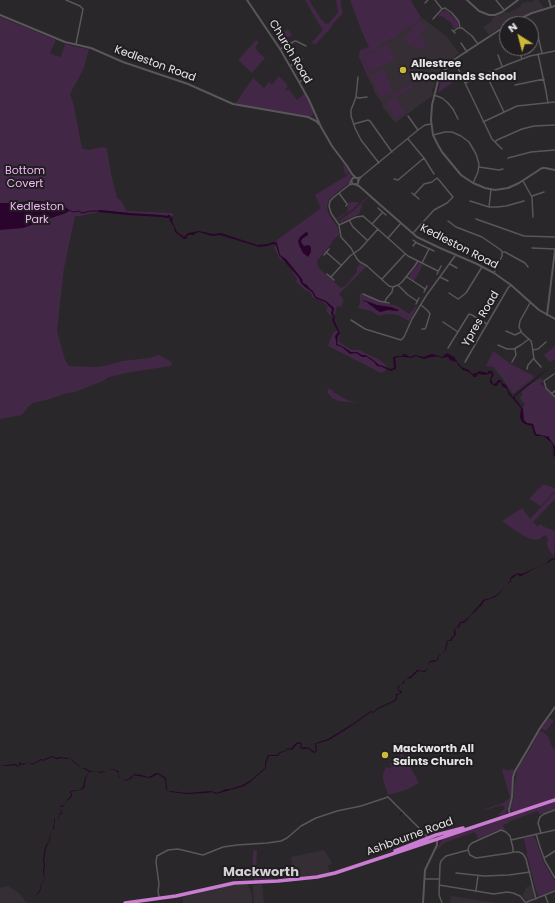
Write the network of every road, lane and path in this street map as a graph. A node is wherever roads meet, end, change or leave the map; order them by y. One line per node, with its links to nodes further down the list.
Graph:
1 (66, 0): 23 (street)
2 (247, 0): 27 (street, Church Road)
3 (428, 0): 9 (street)
4 (435, 0): 12 (street)
5 (467, 0): 13 (street)
6 (496, 0): 13 (street)
7 (518, 0): 13 (street)
8 (549, 0): 11 (street)
9 (425, 2)
10 (555, 6): 11 (street)
11 (552, 7): 16 (street)
12 (442, 9): 15 (street); 19 (street)
13 (504, 10)
14 (0, 15): 23 (street, Kedleston Road)
15 (436, 16): 17 (street); 18 (street)
16 (525, 16)
17 (438, 18)
18 (433, 19)
19 (460, 28): 21 (street); 25 (street)
20 (499, 30): 25 (street)
21 (454, 32)
22 (539, 42): 30 (street)
23 (76, 44): 56 (street, Kedleston Road)
24 (461, 44): 29 (street)
25 (478, 44): 29 (street)
26 (306, 46): 27 (street)
27 (280, 49): 39 (street, Church Road)
28 (555, 51): 30 (street)
29 (467, 52): 38 (street)
30 (542, 53): 31 (street)
31 (539, 54)
32 (498, 55): 40 (street)
33 (521, 56): 37 (street)
34 (532, 56): 37 (street)
35 (538, 56): 44 (street)
36 (302, 59): 39 (street)
37 (522, 59): 40 (street)
38 (454, 61): 46 (street); 48 (street)
39 (290, 66): 45 (street, Church Road)
40 (502, 66): 41 (street)
41 (486, 74): 46 (street); 53 (street)
42 (305, 77): 45 (street)
43 (358, 77): 49 (street)
44 (544, 79): 47 (street); 52 (street)
45 (299, 82): 54 (street, Church Road)
46 (465, 83): 59 (street)
47 (515, 85)
48 (434, 95): 58 (street); 61 (street)
49 (356, 97): 50 (street); 60 (street)
50 (367, 97)
51 (555, 102): 52 (street)
52 (548, 103): 53 (street)
53 (504, 112): 59 (street)
54 (316, 115): 56 (street, Kedleston Road); 57 (street); 62 (street, Kedleston Road)
55 (409, 116): 64 (street)
56 (308, 117): 57 (street, Kedleston Road)
57 (312, 119): 62 (street, Kedleston Road)
58 (458, 119)
59 (483, 122): 67 (street)
60 (354, 124): 70 (street); 73 (street)
61 (431, 124): 64 (street); 65 (street)
62 (320, 125): 77 (street, Kedleston Road)
63 (555, 125): 67 (street)
64 (418, 130): 66 (street)
65 (433, 135): 74 (street); 85 (street)
66 (408, 139): 70 (street); 71 (street)
67 (495, 142): 68 (street)
68 (502, 149)
69 (555, 150): 72 (street)
70 (392, 152): 73 (street)
71 (424, 158): 78 (street); 81 (street)
72 (508, 158)
73 (379, 163): 79 (street)
74 (479, 167): 75 (street); 85 (street)
75 (501, 169)
76 (555, 170): 84 (street)
77 (352, 174): 80 (street, Kedleston Road); 82 (street)
78 (434, 174)
79 (361, 177): 80 (street); 83 (street)
80 (356, 178): 82 (street); 83 (street, Kedleston Road)
81 (394, 179)
82 (352, 180): 86 (street); 87 (street)
83 (358, 181): 86 (street); 88 (street)
84 (522, 181): 89 (street); 94 (street)
85 (473, 183): 89 (street)
86 (354, 184): 87 (street); 88 (street, Kedleston Road)
87 (349, 185): 91 (street)
88 (359, 186): 107 (street, Kedleston Road)
89 (491, 189): 99 (street)
90 (544, 192): 94 (street)
91 (339, 193): 98 (street); 110 (street)
92 (412, 193): 93 (street)
93 (414, 195): 95 (street); 113 (street)
94 (532, 196): 103 (street)
95 (419, 199)
96 (470, 201): 99 (street)
97 (524, 201): 99 (street)
98 (346, 206)
99 (489, 207)
100 (378, 208): 101 (street)
101 (382, 213): 102 (street); 109 (street)
102 (386, 215)
103 (534, 216)
104 (476, 218): 114 (street)
105 (350, 220): 109 (street); 110 (street); 116 (street)
106 (448, 221): 111 (street)
107 (401, 222): 113 (street, Kedleston Road); 115 (street)
108 (456, 223): 111 (street)
109 (372, 224): 112 (street)
110 (339, 225): 127 (street)
111 (454, 226): 126 (street)
112 (378, 229): 115 (street); 116 (street)
113 (413, 233): 130 (street, Kedleston Road)
114 (555, 237)
115 (388, 238): 128 (street)
116 (367, 240): 127 (street)
117 (413, 240): 118 (street)
118 (416, 242): 119 (street); 122 (street)
119 (413, 246)
120 (532, 248): 123 (street)
121 (329, 249): 125 (street)
122 (429, 249): 124 (street); 132 (street)
123 (555, 250): 139 (street)
124 (434, 251)
125 (326, 252): 129 (street); 134 (street)
126 (502, 252): 137 (street); 141 (street)
127 (354, 253): 134 (street); 147 (street)
128 (405, 254): 131 (street); 147 (street)
129 (324, 255)
130 (455, 256): 133 (street); 136 (street, Kedleston Road)
131 (418, 261): 132 (street); 144 (street)
132 (422, 263): 140 (street)
133 (450, 264): 138 (street); 146 (street)
134 (341, 265): 145 (street)
135 (441, 266): 140 (street)
136 (482, 267): 141 (street, Kedleston Road); 157 (street)
137 (528, 267)
138 (457, 268)
139 (554, 268): 167 (street)
140 (438, 271): 143 (street)
141 (494, 273): 151 (street, Kedleston Road)
142 (327, 274): 145 (street)
143 (437, 274)
144 (407, 276): 150 (street); 154 (street)
145 (331, 277): 148 (street)
146 (440, 277): 149 (street); 166 (street)
147 (381, 279): 153 (street)
148 (334, 280)
149 (448, 281)
150 (398, 285): 153 (street); 161 (street)
151 (510, 285): 164 (street, Kedleston Road); 171 (street, Ypres Road)
152 (427, 286): 154 (street)
153 (393, 287): 162 (street)
154 (426, 289): 156 (street)
155 (368, 292): 159 (street)
156 (424, 292)
157 (449, 293)
158 (363, 294): 159 (street)
159 (367, 295): 162 (street)
160 (419, 298): 161 (street)
161 (417, 301): 165 (street)
162 (385, 302): 163 (street)
163 (389, 303)
164 (530, 303): 167 (street, Kedleston Road); 175 (street)
165 (416, 304)
166 (420, 305): 169 (street); 172 (street)
167 (547, 315): 168 (street, Kedleston Road)
168 (555, 319)
169 (351, 320)
170 (443, 322): 174 (street)
171 (487, 324): 174 (street); 185 (street, Ypres Road)
172 (424, 330)
173 (506, 331): 175 (street)
174 (458, 332): 180 (street)
175 (521, 332): 176 (street)
176 (529, 339): 182 (street); 183 (street)
177 (546, 342): 183 (street)
178 (498, 345): 179 (street)
179 (500, 346): 181 (street); 182 (street)
180 (448, 348)
181 (499, 349)
182 (515, 349): 186 (street)
183 (533, 350): 184 (street)
184 (534, 358): 187 (street); 188 (street)
185 (465, 362)
186 (512, 362)
187 (541, 367)
188 (527, 369)
189 (554, 374): 191 (street)
190 (555, 391): 191 (street)
191 (552, 393): 192 (street)
192 (555, 397)
193 (555, 707): 196 (street)
194 (555, 800): 196 (highway, Ashbourne Road)
195 (555, 810): 198 (street)
196 (510, 815): 200 (highway, Ashbourne Road)
197 (555, 830): 198 (street)
198 (541, 833): 199 (street)
199 (536, 834): 202 (street); 206 (street)
200 (436, 837): 201 (highway, Ashbourne Road); 211 (street)
201 (429, 839): 218 (highway, Ashbourne Road); 218 (street)
202 (511, 840): 203 (street); 205 (street)
203 (468, 850): 205 (street); 212 (street)
204 (555, 851): 206 (street)
205 (513, 852): 208 (street)
206 (544, 858): 210 (street)
207 (456, 872): 209 (street)
208 (530, 872): 209 (street); 217 (street)
209 (478, 876): 214 (street)
210 (555, 877)
211 (424, 878): 212 (street); 220 (street)
212 (439, 879): 213 (street)
213 (439, 885): 214 (street); 221 (street)
214 (476, 891): 222 (street)
215 (555, 892): 216 (street)
216 (545, 895): 217 (street); 223 (street)
217 (536, 898): 222 (street)
218 (159, 899): 219 (highway, Ashbourne Road)
219 (125, 903)
220 (423, 903)
221 (442, 903)
222 (526, 903)
223 (548, 903)

